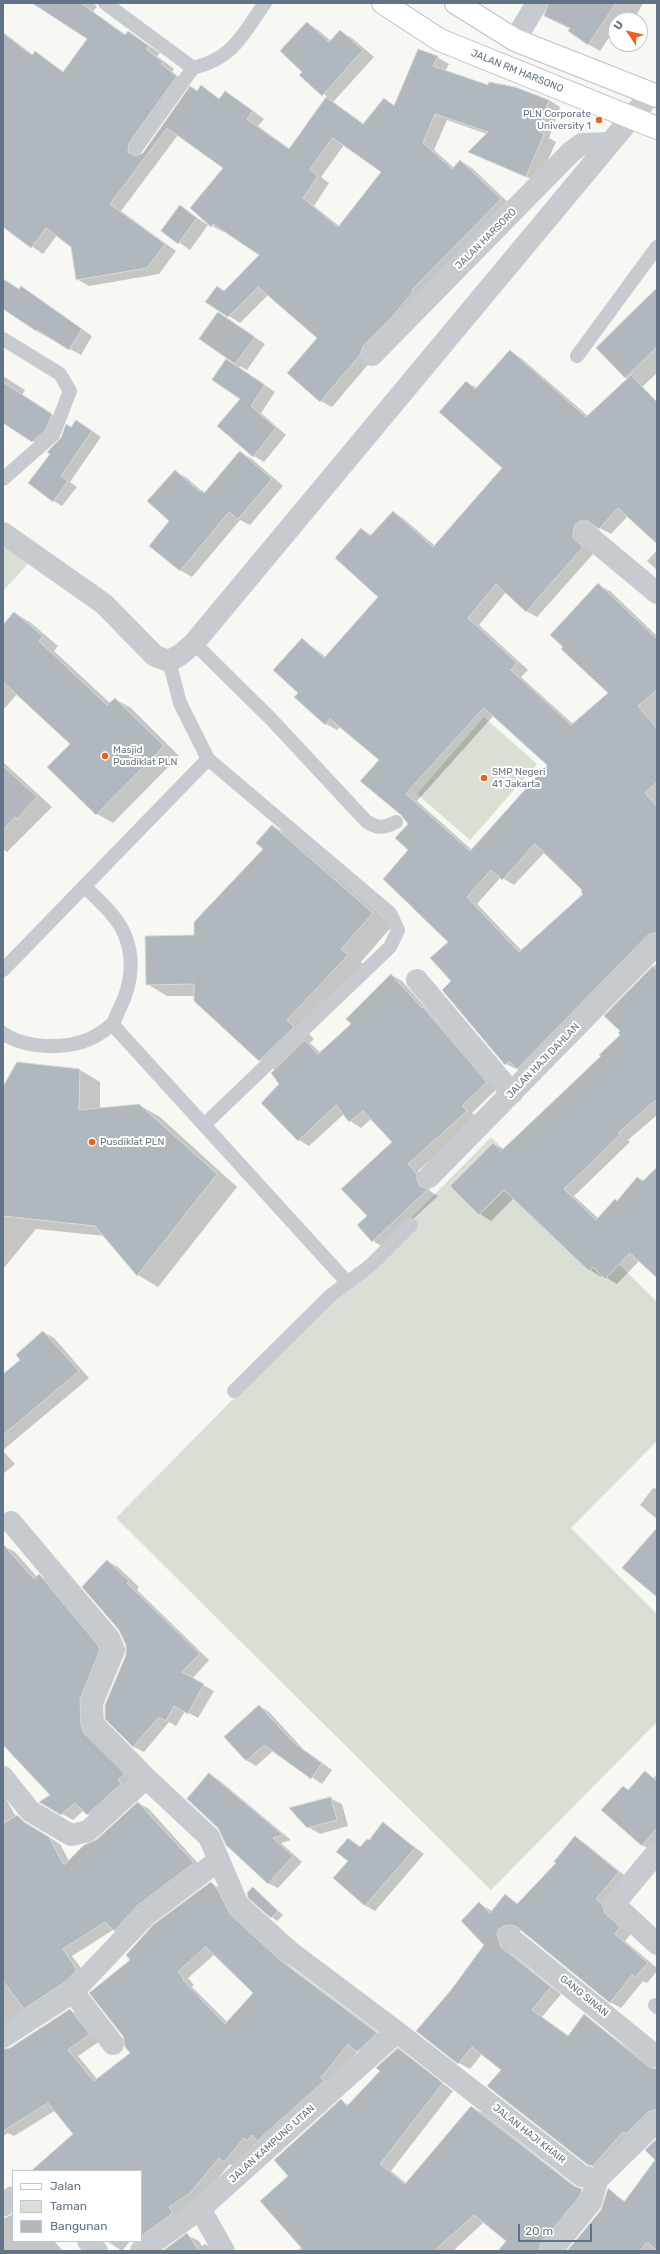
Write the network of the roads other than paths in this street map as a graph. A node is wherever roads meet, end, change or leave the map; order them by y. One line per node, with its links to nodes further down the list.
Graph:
1 (105, 3): 7 (lane)
2 (265, 3): 7 (lane)
3 (383, 3): 9 (main road, JALAN RM HARSONO)
4 (456, 3): 6 (main road)
5 (537, 3): 6 (street)
6 (515, 40): 8 (main road)
7 (193, 68): 12 (lane)
8 (654, 95): 9 (street)
9 (631, 117): 10 (main road, JALAN RM HARSONO); 11 (street)
10 (657, 128)
11 (610, 143): 15 (street, JALAN HARSORO); 21 (street)
12 (136, 148)
13 (657, 247): 16 (lane)
14 (3, 339): 17 (lane)
15 (372, 355)
16 (577, 356)
17 (3, 479)
18 (3, 533): 22 (street)
19 (585, 533): 20 (street)
20 (657, 593)
21 (194, 643): 22 (street); 24 (lane)
22 (169, 661): 23 (lane)
23 (208, 759): 25 (lane); 32 (lane)
24 (396, 822)
25 (84, 886): 27 (lane); 29 (lane)
26 (657, 944): 31 (street, JALAN HAJI DAHLAN)
27 (3, 970)
28 (417, 980): 31 (street)
29 (112, 1024): 30 (lane); 32 (lane)
30 (3, 1033)
31 (512, 1094): 33 (street, JALAN HAJI DAHLAN)
32 (205, 1124): 35 (lane)
33 (429, 1177)
34 (411, 1225): 35 (lane)
35 (347, 1282): 36 (lane)
36 (234, 1391)
37 (11, 1522): 39 (street, JALAN HAJI KHAIR)
38 (3, 1777): 39 (street)
39 (146, 1778): 41 (street, JALAN HAJI KHAIR)
40 (657, 1852): 43 (street)
41 (219, 1860): 44 (street); 46 (street, JALAN HAJI KHAIR)
42 (510, 1937): 48 (street, GANG SINAN)
43 (657, 1944)
44 (73, 1992): 45 (street); 47 (street)
45 (6, 2028)
46 (397, 2032): 50 (street, JALAN HAJI KHAIR); 51 (street, JALAN KAMPUNG UTAN)
47 (113, 2044)
48 (657, 2057)
49 (657, 2121): 50 (street)
50 (597, 2180): 56 (street)
51 (200, 2209): 54 (street, JALAN KAMPUNG UTAN); 55 (street)
52 (89, 2242): 53 (street)
53 (97, 2251)
54 (141, 2251)
55 (224, 2251)
56 (551, 2251)

